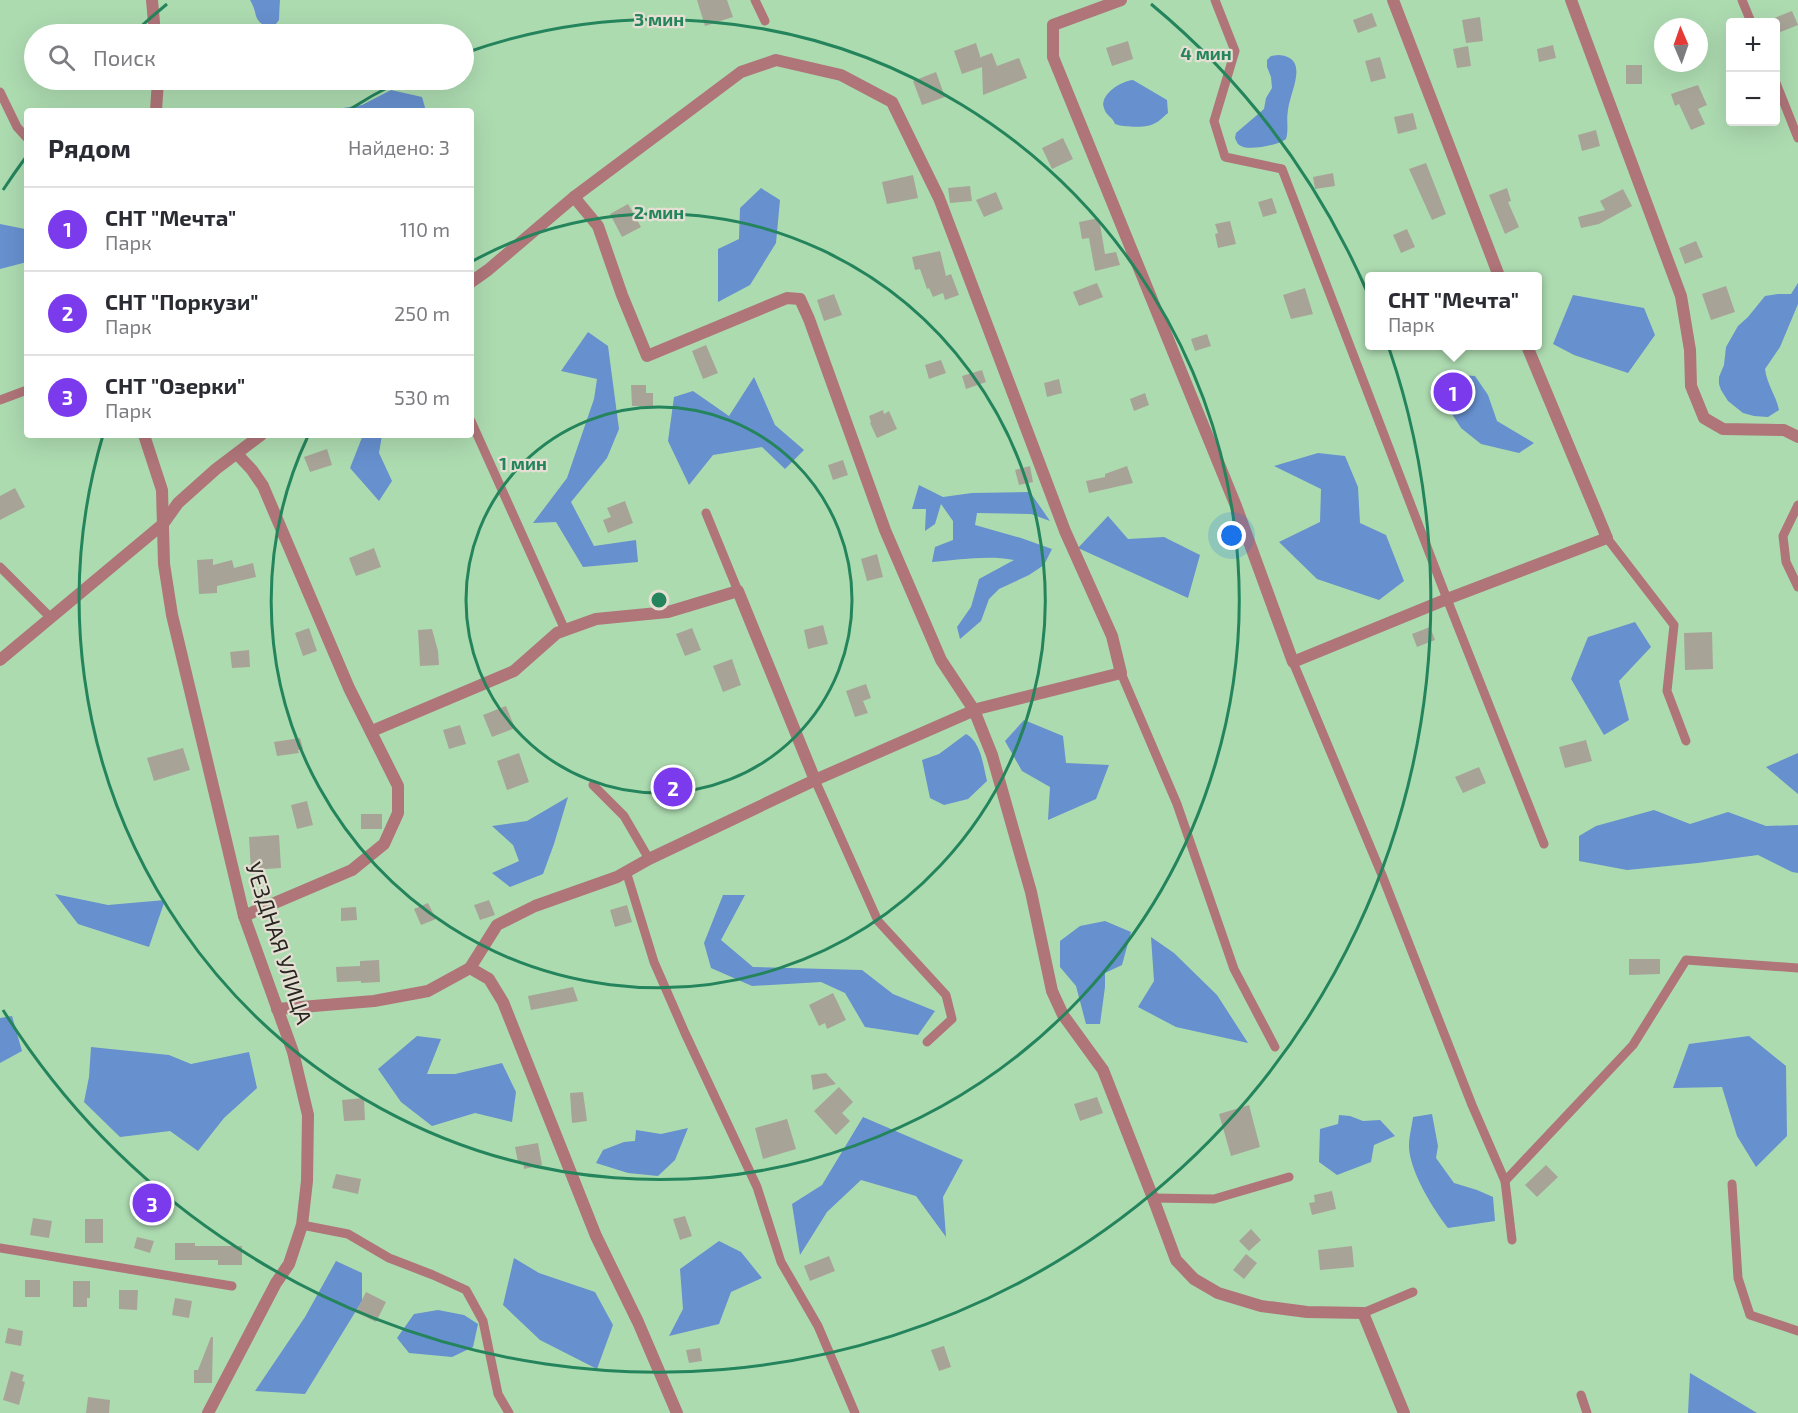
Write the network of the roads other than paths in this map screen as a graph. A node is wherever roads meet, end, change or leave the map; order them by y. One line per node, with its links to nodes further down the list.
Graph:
1 (152, 0): 10 (street)
2 (755, 0): 9 (lane)
3 (1121, 0): 39 (street)
4 (1215, 0): 35 (lane)
5 (1392, 0): 18 (street)
6 (1571, 0): 24 (street)
7 (1742, 0): 8 (lane)
8 (1749, 18)
9 (765, 21)
10 (155, 24)
11 (157, 90): 14 (street)
12 (0, 92): 15 (lane)
13 (1780, 93): 16 (lane)
14 (156, 108)
15 (24, 135)
16 (1798, 138)
17 (574, 197): 19 (street); 40 (street); 41 (street)
18 (1497, 272)
19 (474, 280)
20 (1529, 350): 31 (street)
21 (24, 391): 22 (lane)
22 (0, 400)
23 (474, 428): 37 (lane)
24 (1798, 437)
25 (145, 438): 30 (street, УЕЗДНАЯ УЛИЦА)
26 (257, 438): 27 (street)
27 (237, 454): 30 (street); 42 (street)
28 (1798, 505): 33 (lane)
29 (706, 513): 34 (lane)
30 (163, 524): 36 (street); 49 (street, УЕЗДНАЯ УЛИЦА)
31 (1607, 538): 35 (street); 43 (lane)
32 (0, 567): 36 (lane)
33 (1798, 587)
34 (738, 591): 37 (street); 44 (street)
35 (1447, 599): 39 (street); 46 (lane)
36 (50, 618): 38 (street)
37 (565, 630): 42 (street)
38 (0, 660)
39 (1293, 662): 56 (lane)
40 (1121, 673): 41 (street); 54 (lane)
41 (974, 710): 44 (street); 58 (street)
42 (372, 731): 49 (street)
43 (1686, 741)
44 (815, 780): 47 (street); 53 (lane)
45 (593, 785): 47 (lane)
46 (1544, 844)
47 (649, 859): 48 (street)
48 (626, 871): 50 (street); 70 (lane)
49 (244, 916): 52 (street, УЕЗДНАЯ УЛИЦА)
50 (470, 968): 52 (street); 69 (street)
51 (1798, 968): 56 (lane)
52 (277, 1009): 59 (street, УЕЗДНАЯ УЛИЦА)
53 (927, 1042)
54 (1275, 1047)
55 (1289, 1177): 58 (lane)
56 (1505, 1182): 60 (lane)
57 (1732, 1184): 65 (lane)
58 (1154, 1198): 64 (street)
59 (302, 1225): 67 (street, УЕЗДНАЯ УЛИЦА); 68 (lane)
60 (1512, 1240)
61 (0, 1248): 62 (lane)
62 (232, 1286)
63 (1413, 1292): 64 (lane)
64 (1363, 1312): 71 (street)
65 (1798, 1331)
66 (1581, 1395): 72 (lane)
67 (208, 1413)
68 (509, 1413)
69 (677, 1413)
70 (855, 1413)
71 (1404, 1413)
72 (1587, 1413)

